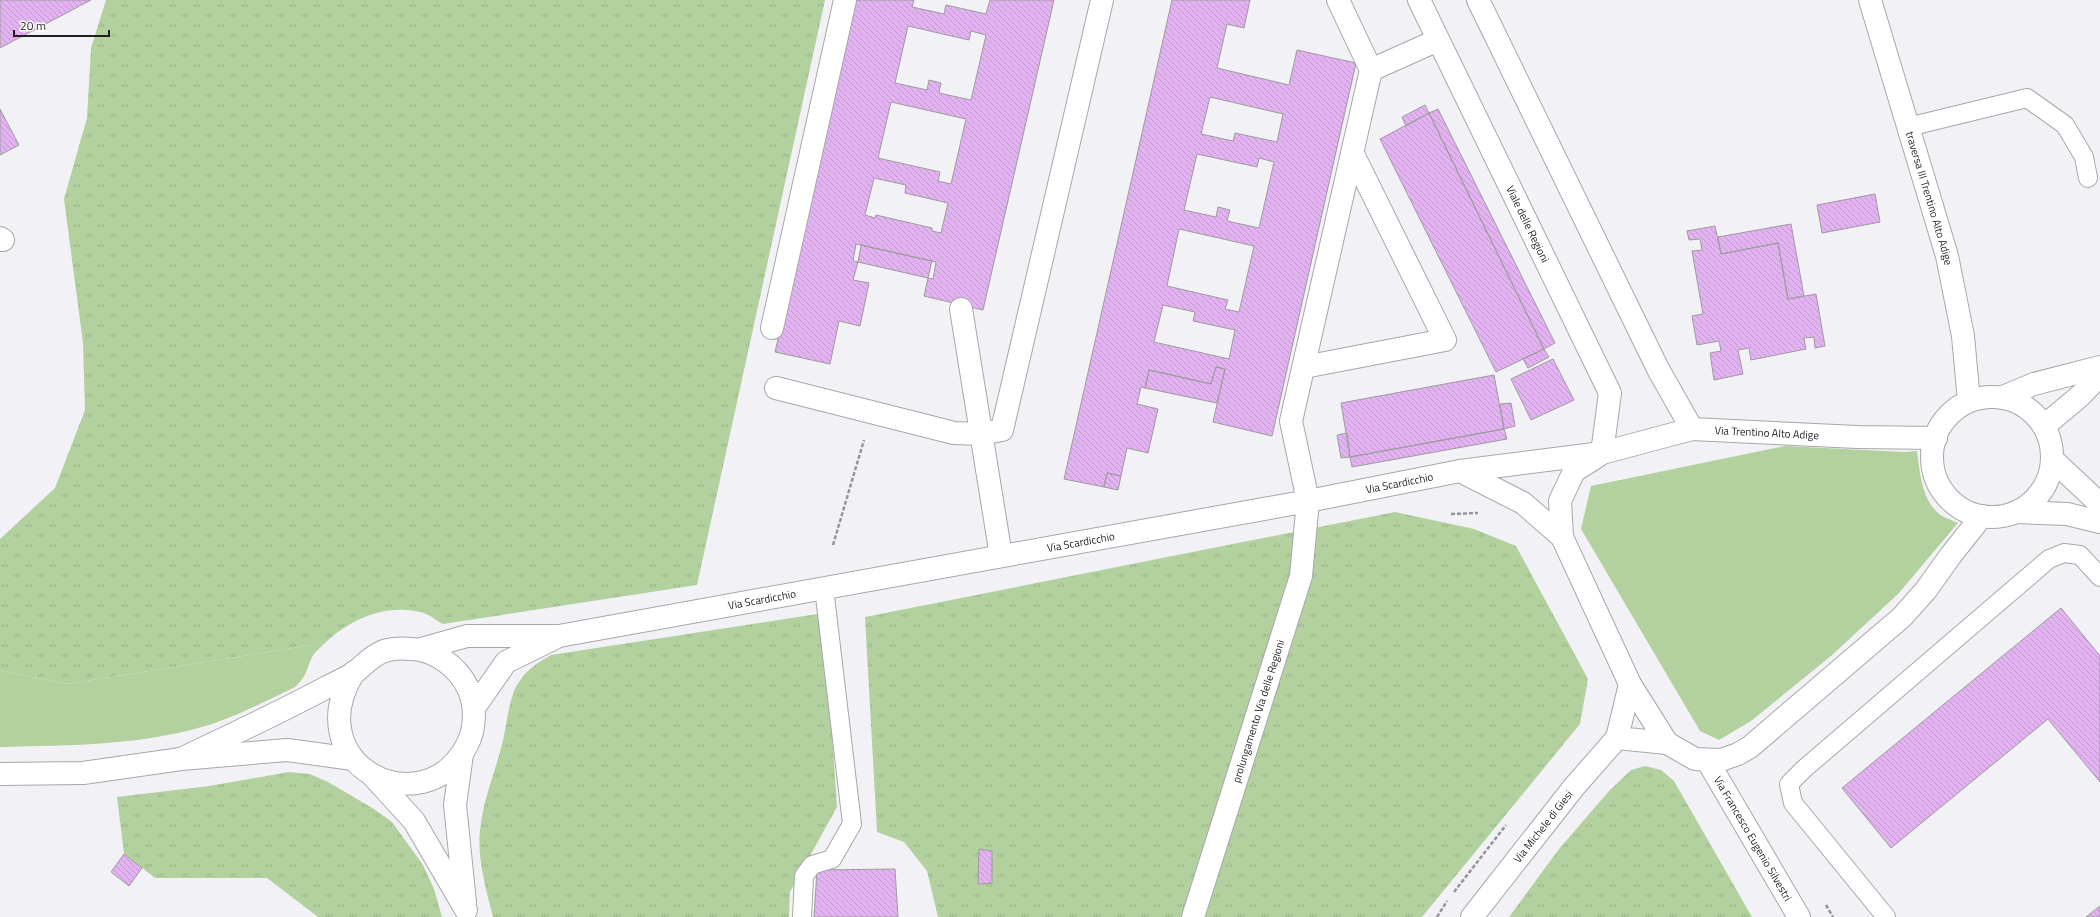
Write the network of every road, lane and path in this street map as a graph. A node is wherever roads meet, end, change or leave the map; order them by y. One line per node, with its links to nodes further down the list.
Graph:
1 (845, 0): 13 (street)
2 (1102, 0): 23 (street)
3 (1338, 0): 8 (street)
4 (1419, 0): 7 (street, Viale delle Regioni)
5 (1478, 0): 22 (street)
6 (1870, 0): 9 (street, traversa III Trentino Alto Adige)
7 (1438, 40): 8 (street); 25 (street, Viale delle Regioni)
8 (1371, 70): 10 (street, prolungamento Via delle Regioni)
9 (1908, 127): 11 (lane); 19 (street, traversa III Trentino Alto Adige)
10 (1353, 154): 14 (street, prolungamento Via delle Regioni); 14 (street)
11 (2088, 178)
12 (961, 309): 23 (street)
13 (772, 328)
14 (1304, 367): 28 (street, prolungamento Via delle Regioni)
15 (2100, 367): 18 (street)
16 (2100, 375): 21 (street)
17 (776, 388): 20 (street)
18 (2003, 398): 19 (street); 21 (street)
19 (1970, 401): 24 (street)
20 (872, 412): 23 (street); 36 (path)
21 (2044, 426): 26 (street)
22 (1692, 429): 24 (street, Via Trentino Alto Adige); 25 (street, Via Trentino Alto Adige)
23 (980, 434): 37 (street)
24 (1936, 438): 33 (street)
25 (1602, 453): 27 (street, Via Scardicchio); 35 (street)
26 (2052, 459): 29 (street); 30 (street)
27 (1460, 471): 28 (street, Via Scardicchio); 35 (street)
28 (1308, 501): 37 (street, Via Scardicchio); 58 (street, prolungamento Via delle Regioni)
29 (2100, 504)
30 (2016, 512): 33 (street); 34 (street)
31 (1451, 514): 32 (path)
32 (1484, 515)
33 (1982, 516): 50 (street)
34 (2100, 522)
35 (1562, 537): 43 (street)
36 (833, 545)
37 (1001, 556): 39 (street, Via Scardicchio)
38 (2100, 577): 62 (lane)
39 (824, 588): 40 (street, Via Scardicchio); 57 (lane)
40 (560, 636): 41 (street, Via Scardicchio); 44 (street, Via Scardicchio)
41 (421, 649): 42 (street); 44 (street)
42 (354, 672): 48 (street); 49 (street)
43 (1630, 684): 45 (street); 46 (street)
44 (474, 708): 47 (street)
45 (1617, 738): 46 (street); 60 (street, Via Michele di Giesi)
46 (1668, 743): 50 (street)
47 (462, 754): 52 (street); 56 (street)
48 (181, 759): 49 (street); 51 (street)
49 (353, 759): 52 (street)
50 (1707, 760): 61 (street, Via Francesco Eugenio Silvestri)
51 (0, 774)
52 (372, 775): 56 (street)
53 (1506, 824): 54 (path)
54 (1453, 893)
55 (1448, 899): 59 (path)
56 (467, 914)
57 (802, 917)
58 (1193, 917)
59 (1437, 917)
60 (1472, 917)
61 (1800, 917)
62 (1886, 917)

